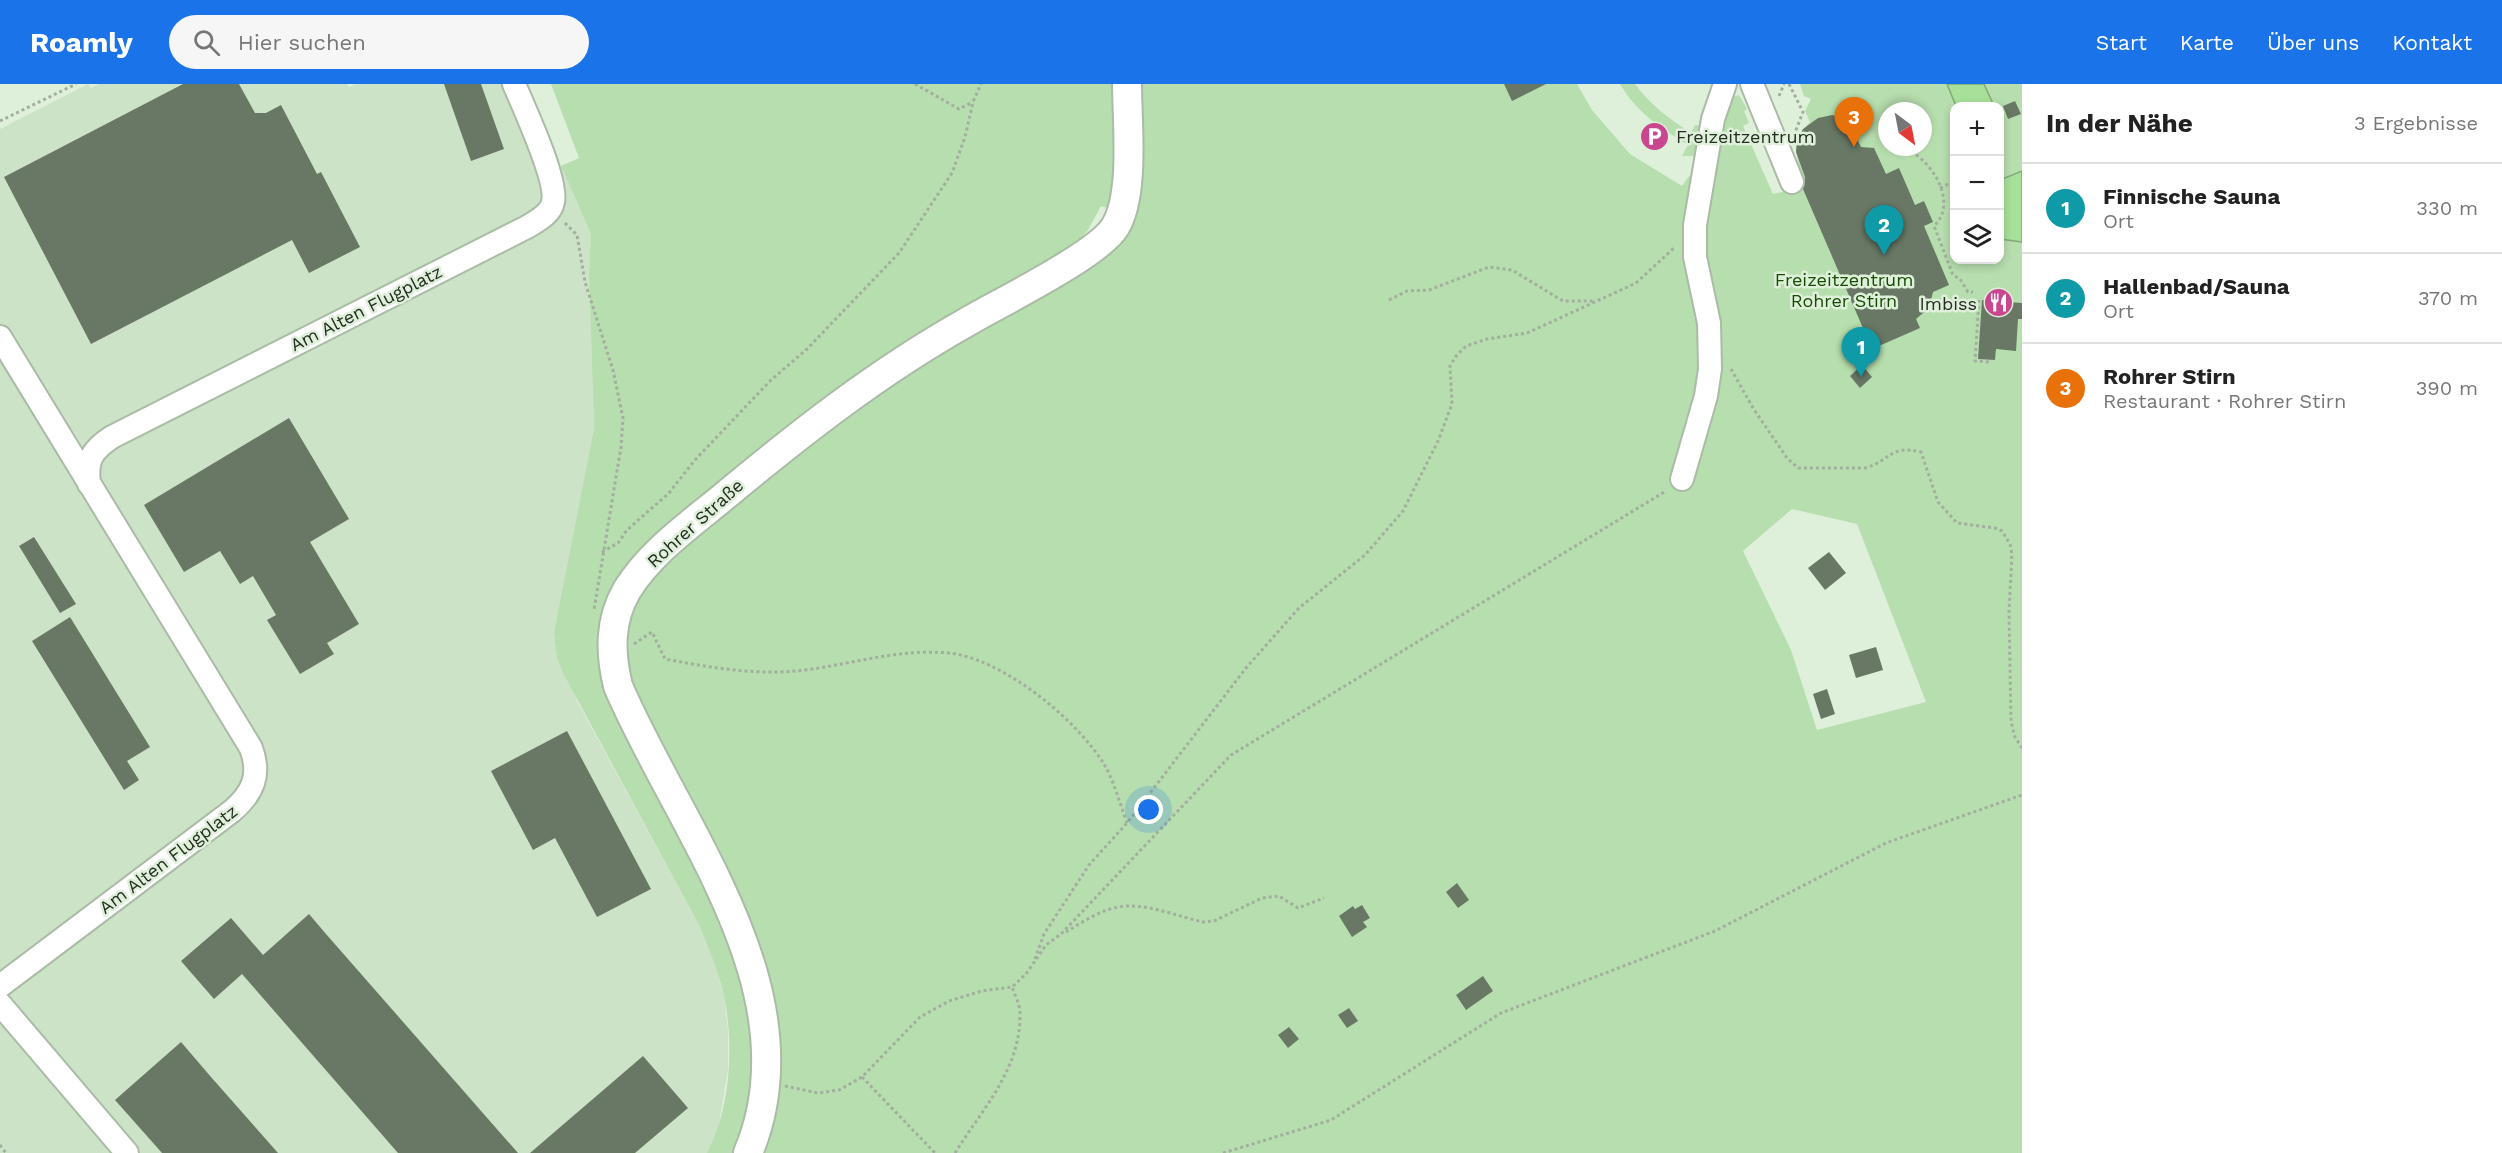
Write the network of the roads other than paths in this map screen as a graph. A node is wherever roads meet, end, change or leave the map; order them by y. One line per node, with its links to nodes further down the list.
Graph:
1 (514, 84): 8 (street, Am Alten Flugplatz)
2 (1127, 84): 12 (main road, Rohrer Straße)
3 (1725, 84): 7 (street)
4 (1752, 84): 5 (street)
5 (1792, 182)
6 (0, 337): 8 (street, Am Alten Flugplatz)
7 (1682, 479)
8 (88, 484): 9 (street, Am Alten Flugplatz)
9 (0, 986)
10 (0, 1004): 11 (street)
11 (127, 1153)
12 (748, 1153)

